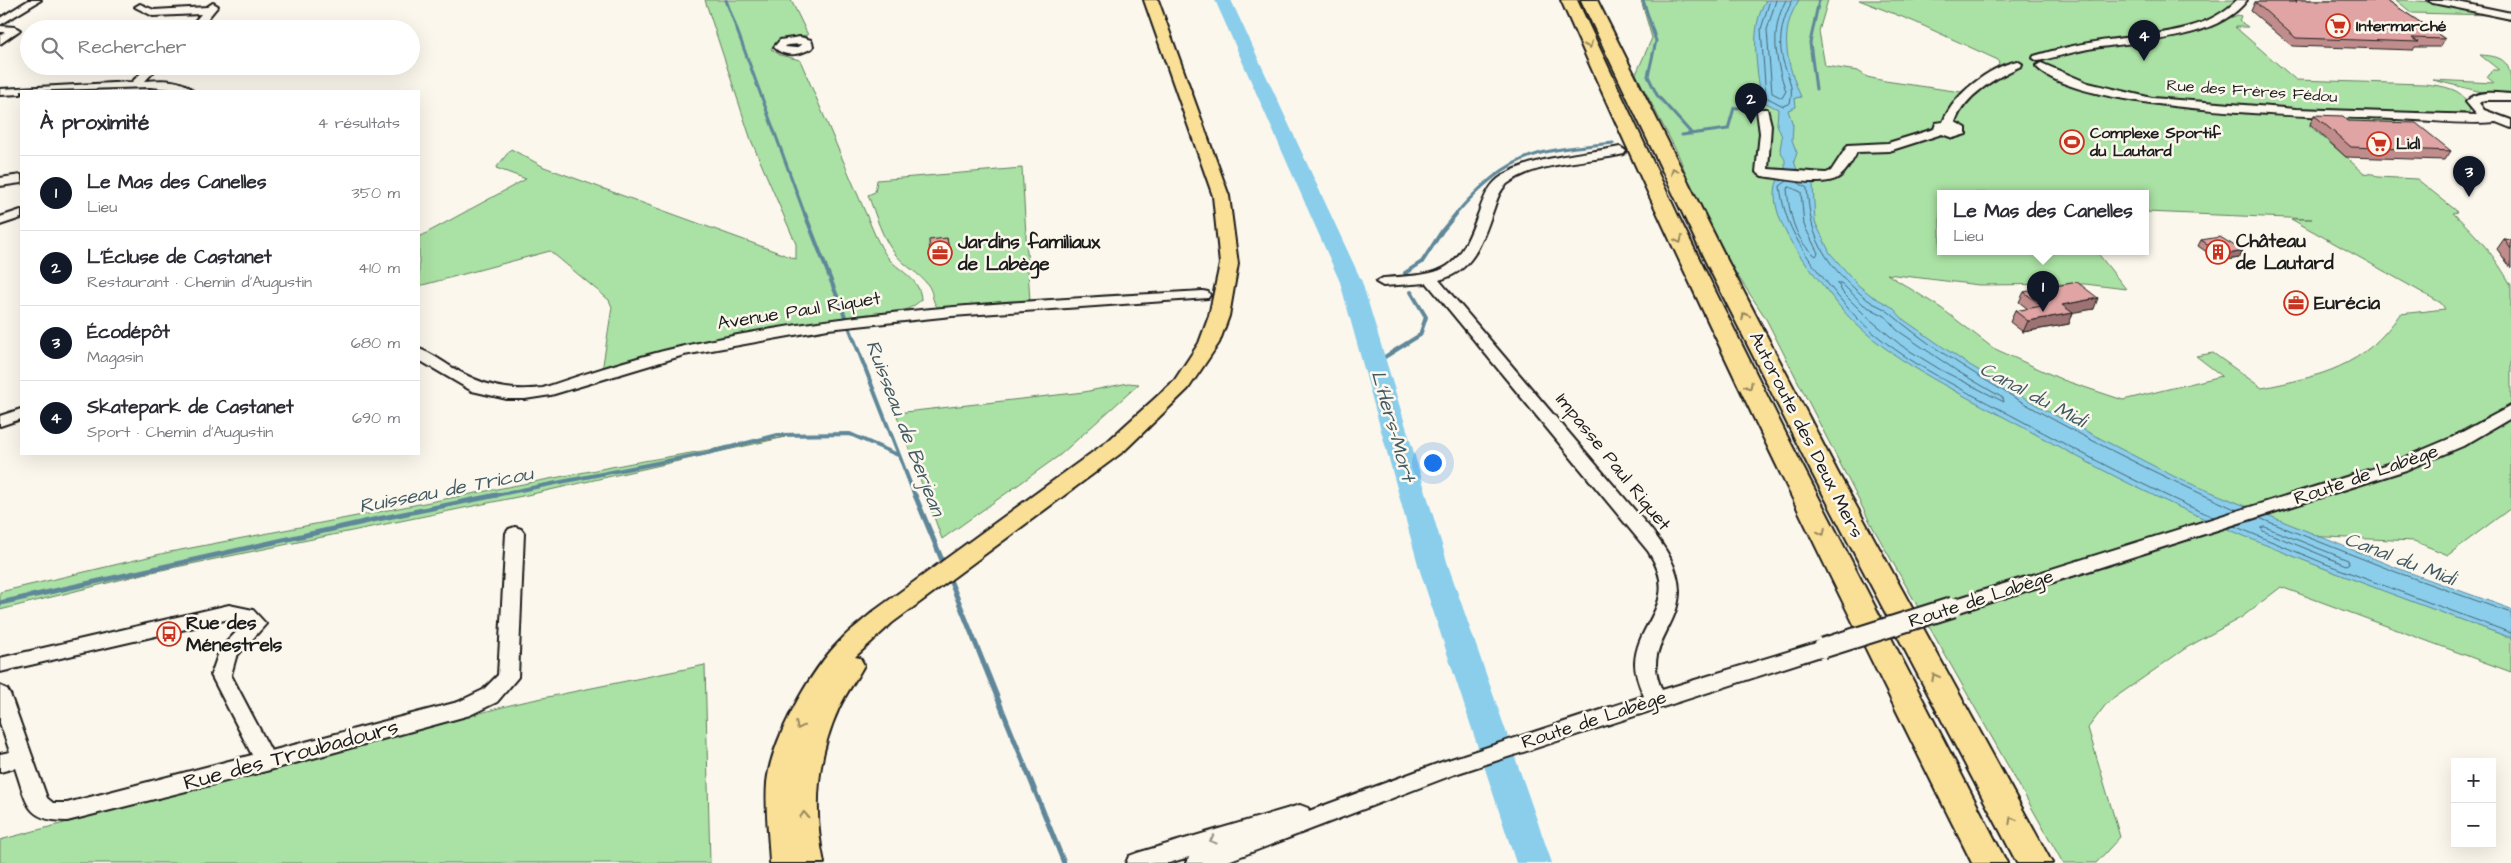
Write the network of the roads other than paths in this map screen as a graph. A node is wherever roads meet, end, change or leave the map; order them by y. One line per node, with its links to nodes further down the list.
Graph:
1 (36, 0): 12 (street)
2 (217, 0): 9 (street)
3 (1151, 0): 39 (main road)
4 (1569, 0): 51 (highway, Autoroute des Deux Mers, one-way to 51)
5 (1589, 0): 52 (highway, Autoroute des Deux Mers, one-way to 5)
6 (2242, 0): 15 (street)
7 (2432, 0): 10 (street)
8 (140, 7): 9 (street)
9 (211, 10): 11 (street)
10 (2511, 16)
11 (202, 20)
12 (0, 22)
13 (0, 29): 14 (street)
14 (0, 41)
15 (2040, 62): 23 (street); 25 (street, Rue des Frères Fédou)
16 (145, 75): 17 (street)
17 (135, 85): 18 (street); 19 (street)
18 (39, 90)
19 (186, 90)
20 (20, 91): 21 (street)
21 (0, 92)
22 (2511, 98): 24 (street)
23 (1763, 111)
24 (2480, 112): 25 (street, Rue des Frères Fédou); 26 (street)
25 (2466, 117): 26 (street, Rue des Frères Fédou)
26 (2494, 119): 27 (street)
27 (2511, 124)
28 (1620, 151): 31 (street)
29 (20, 179): 30 (street)
30 (0, 182)
31 (1431, 279): 32 (street); 42 (street, Impasse Paul Riquet)
32 (1383, 282)
33 (1203, 295): 34 (street, Avenue Paul Riquet)
34 (420, 355)
35 (2511, 411): 42 (street, Route de Labège, bridge)
36 (20, 414): 37 (street)
37 (0, 421)
38 (515, 533): 44 (street, Rue des Troubadours)
39 (923, 588): 47 (main road, one-way to 47); 48 (main road, one-way to 39)
40 (0, 665): 44 (street)
41 (0, 694): 43 (street, Rue des Troubadours)
42 (1656, 700): 46 (street, Route de Labège)
43 (23, 758): 44 (street, Rue des Troubadours); 45 (street)
44 (266, 762)
45 (0, 763)
46 (1446, 769): 49 (street, Route de Labège, one-way to 49); 50 (street, Route de Labège)
47 (786, 863)
48 (809, 863)
49 (1137, 863)
50 (1198, 863)
51 (1990, 863)
52 (2035, 863)

